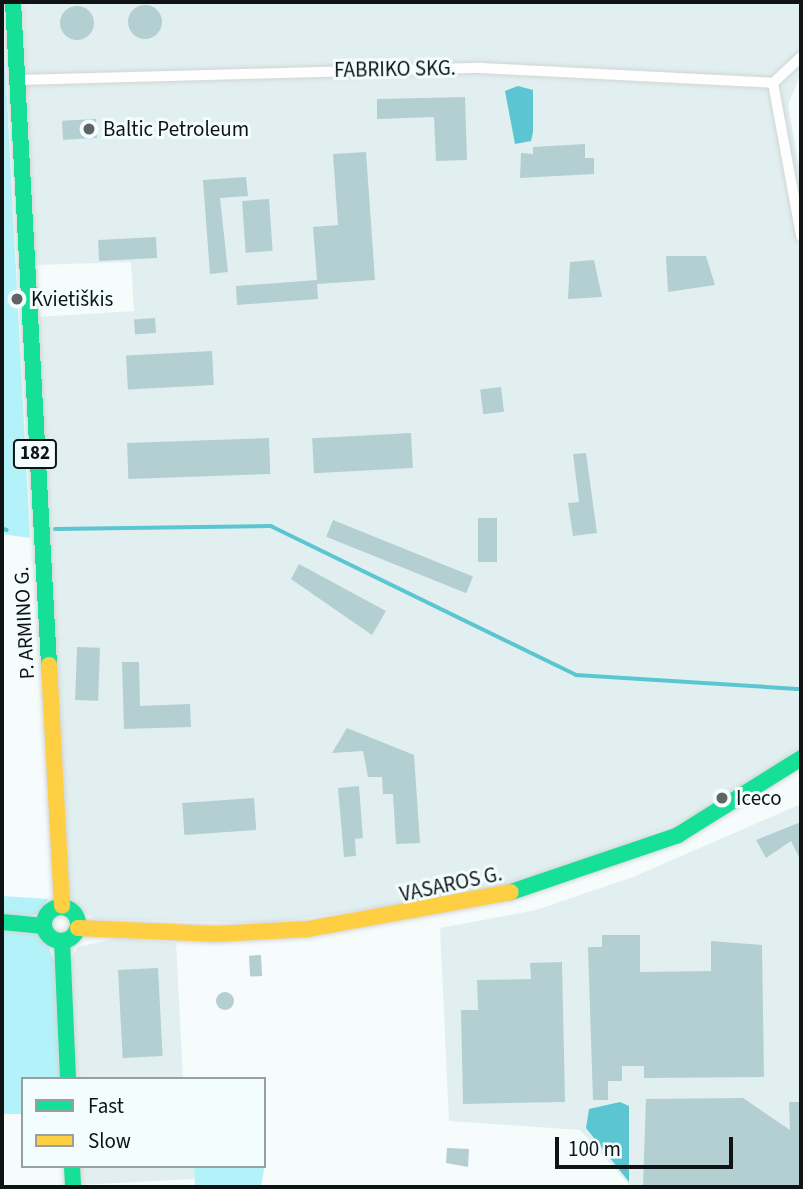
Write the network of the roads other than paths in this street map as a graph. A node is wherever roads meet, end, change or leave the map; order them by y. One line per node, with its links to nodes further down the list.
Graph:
1 (13, 2): 3 (main road, P. ARMINO G. / 182)
2 (801, 57): 4 (street)
3 (17, 80): 4 (street, FABRIKO SKG.); 7 (main road, P. ARMINO G. / 182)
4 (772, 83): 5 (street)
5 (801, 236)
6 (801, 758): 10 (main road, VASAROS G.)
7 (62, 906): 9 (main road); 10 (main road)
8 (2, 922): 9 (main road)
9 (44, 926): 11 (main road)
10 (78, 928): 11 (main road)
11 (62, 941): 12 (main road)
12 (68, 1077)
13 (72, 1168): 14 (main road)
14 (73, 1187)

